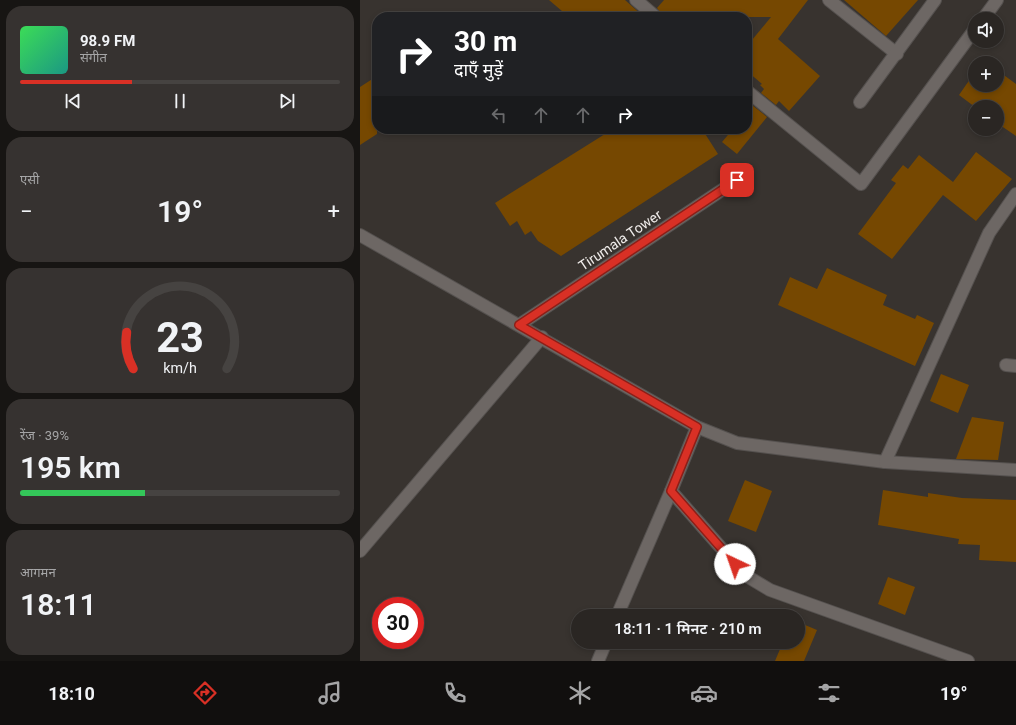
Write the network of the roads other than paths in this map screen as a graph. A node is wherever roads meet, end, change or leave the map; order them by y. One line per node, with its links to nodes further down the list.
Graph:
1 (636, 0): 5 (street)
2 (829, 0): 8 (street)
3 (935, 0): 8 (street)
4 (997, 0): 6 (street)
5 (650, 12)
6 (988, 12)
7 (968, 39): 9 (street)
8 (897, 54): 10 (street)
9 (752, 95)
10 (860, 102)
11 (737, 180): 14 (street, Tirumala Tower)
12 (1016, 194): 17 (street)
13 (360, 235): 14 (street)
14 (519, 325): 15 (street)
15 (542, 337): 16 (street); 20 (street)
16 (697, 427): 17 (street); 19 (street)
17 (885, 462): 18 (street)
18 (1016, 470)
19 (671, 491): 21 (street); 24 (street)
20 (360, 551)
21 (620, 609)
22 (603, 649): 23 (street)
23 (598, 661)
24 (968, 661)

